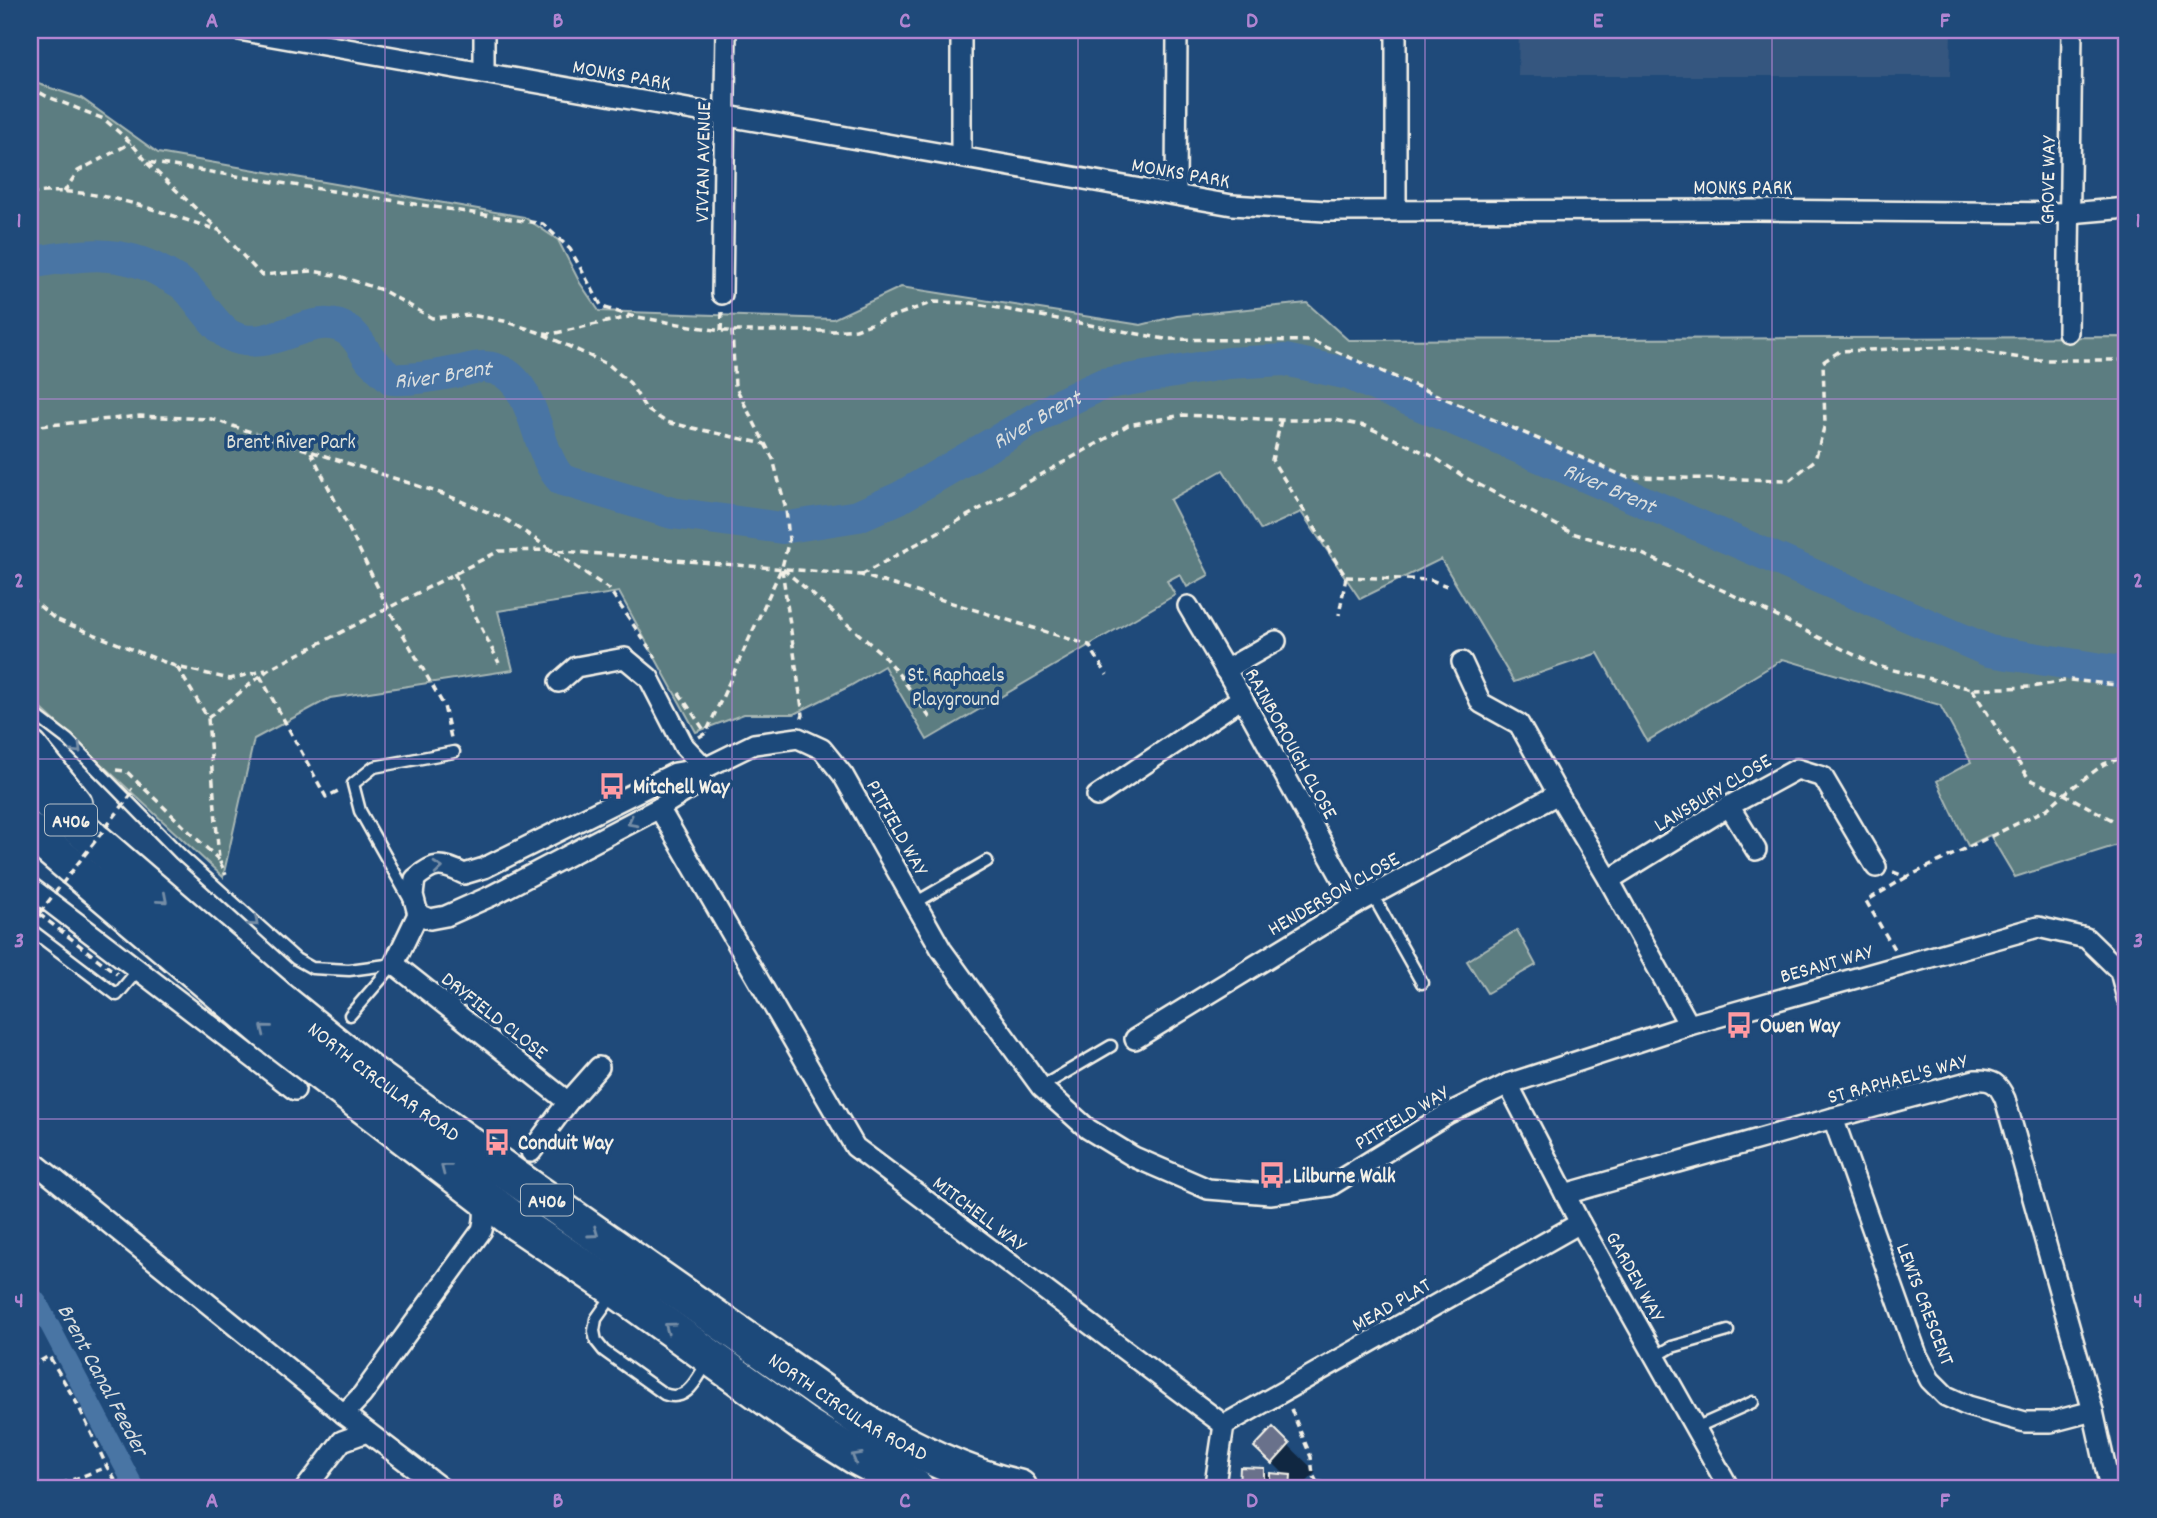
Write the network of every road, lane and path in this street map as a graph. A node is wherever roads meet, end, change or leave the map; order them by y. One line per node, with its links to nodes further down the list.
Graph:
1 (239, 30): 8 (street, MONKS PARK)
2 (484, 30): 9 (street)
3 (726, 30): 11 (street, VIVIAN AVENUE)
4 (961, 30): 13 (street)
5 (1177, 30): 17 (street)
6 (1396, 30): 19 (street)
7 (2072, 30): 20 (street, GROVE WAY)
8 (266, 32): 9 (street, MONKS PARK)
9 (484, 73): 11 (street, MONKS PARK)
10 (30, 87): 12 (path)
11 (726, 116): 13 (street, MONKS PARK); 22 (street, VIVIAN AVENUE)
12 (131, 143): 14 (path); 15 (path)
13 (961, 156): 17 (street, MONKS PARK)
14 (147, 162): 21 (path); 23 (path)
15 (64, 192): 16 (path); 21 (path)
16 (30, 194)
17 (1176, 194): 19 (street, MONKS PARK)
18 (2127, 208): 20 (street, MONKS PARK)
19 (1396, 210): 20 (street, MONKS PARK)
20 (2070, 213): 26 (street, GROVE WAY)
21 (220, 231): 25 (path)
22 (722, 294)
23 (631, 316): 24 (path); 25 (path)
24 (732, 330): 27 (path); 30 (path)
25 (538, 332): 30 (path)
26 (2068, 332)
27 (2127, 360)
28 (1281, 420): 35 (path); 36 (path); 54 (path)
29 (30, 427): 31 (path)
30 (765, 444): 33 (path)
31 (311, 452): 32 (path); 40 (path)
32 (550, 550): 33 (path); 34 (path); 45 (path)
33 (782, 567): 35 (path); 53 (path); 58 (path); 59 (path)
34 (454, 573): 40 (path); 44 (path)
35 (861, 575): 50 (path)
36 (1346, 577): 37 (path); 41 (path)
37 (1447, 586)
38 (30, 598): 46 (path)
39 (1188, 606): 48 (street, RAINBOROUGH CLOSE)
40 (388, 608): 47 (path); 61 (path)
41 (1339, 615)
42 (1276, 641): 48 (street)
43 (1462, 662): 67 (street)
44 (499, 663)
45 (661, 666)
46 (177, 667): 47 (path); 57 (path)
47 (268, 670): 49 (path)
48 (1225, 670): 55 (street, RAINBOROUGH CLOSE)
49 (260, 676): 57 (path); 64 (path)
50 (1107, 676)
51 (559, 682): 63 (street)
52 (2127, 686): 54 (path)
53 (676, 688)
54 (1972, 689): 68 (path)
55 (1242, 698): 69 (street); 83 (street, RAINBOROUGH CLOSE)
56 (30, 711): 85 (lane, one-way to 85)
57 (208, 718): 85 (path)
58 (930, 719)
59 (798, 738): 63 (street); 84 (street, PITFIELD WAY)
60 (30, 748): 76 (highway)
61 (454, 752): 64 (lane)
62 (2127, 756): 68 (path)
63 (705, 768): 71 (street); 87 (street, one-way to 63)
64 (353, 784): 87 (lane)
65 (30, 785): 76 (highway, NORTH CIRCULAR ROAD / A406)
66 (131, 789): 86 (path, bridge)
67 (1558, 794): 80 (street); 83 (street, HENDERSON CLOSE)
68 (2064, 794): 72 (path); 79 (path)
69 (1097, 796)
70 (1730, 806): 74 (street); 78 (street, LANSBURY CLOSE); 80 (street, LANSBURY CLOSE)
71 (659, 808): 87 (street, one-way to 87); 119 (street, MITCHELL WAY)
72 (2127, 828)
73 (30, 831): 81 (highway, NORTH CIRCULAR ROAD / A406)
74 (1756, 850)
75 (30, 852): 81 (highway)
76 (111, 854): 130 (highway, NORTH CIRCULAR ROAD / A406, one-way to 130)
77 (987, 861): 84 (lane)
78 (1876, 867): 79 (path)
79 (1907, 877): 90 (path)
80 (1609, 880): 96 (street)
81 (89, 883): 107 (highway, NORTH CIRCULAR ROAD / A406, one-way to 81)
82 (30, 887): 91 (street)
83 (1364, 899): 93 (lane); 97 (street, HENDERSON CLOSE)
84 (915, 903): 101 (street, PITFIELD WAY)
85 (238, 907): 89 (lane, one-way to 89)
86 (39, 914): 88 (path, bridge); 92 (path, bridge)
87 (418, 914): 89 (street)
88 (31, 924): 91 (lane)
89 (394, 964): 95 (lane); 103 (street, DRYFIELD CLOSE)
90 (1903, 965): 94 (street, BESANT WAY); 96 (street, BESANT WAY)
91 (138, 970): 102 (street)
92 (117, 974)
93 (1422, 983)
94 (2127, 998)
95 (350, 1016)
96 (1689, 1025): 100 (street, BESANT WAY)
97 (1135, 1039)
98 (1111, 1046): 101 (lane)
99 (599, 1067): 103 (street)
100 (1508, 1084): 101 (street, PITFIELD WAY); 108 (street, GARDEN WAY)
101 (1041, 1087)
102 (295, 1090)
103 (568, 1102): 105 (street)
104 (1833, 1118): 108 (street, ST RAPHAEL'S WAY); 117 (street, LEWIS CRESCENT); 117 (street, ST RAPHAEL'S WAY)
105 (531, 1153)
106 (30, 1159): 118 (street)
107 (475, 1191): 110 (highway, NORTH CIRCULAR ROAD / A406); 118 (street)
108 (1565, 1194): 109 (street, GARDEN WAY)
109 (1580, 1223): 113 (street, GARDEN WAY); 115 (street, MEAD PLAT)
110 (617, 1290): 112 (highway, NORTH CIRCULAR ROAD / A406, one-way to 110); 112 (lane)
111 (1728, 1331): 113 (lane)
112 (711, 1357): 129 (highway, NORTH CIRCULAR ROAD / A406, one-way to 112)
113 (1655, 1357): 120 (street, GARDEN WAY)
114 (30, 1367): 122 (path)
115 (1284, 1391): 119 (street, MEAD PLAT); 123 (path)
116 (1753, 1402): 120 (lane)
117 (2093, 1412): 134 (street, ST RAPHAEL'S WAY)
118 (344, 1414): 121 (street)
119 (1224, 1424): 124 (street)
120 (1695, 1428): 133 (street, GARDEN WAY)
121 (367, 1432): 127 (street); 128 (street)
122 (107, 1467): 125 (path); 126 (path)
123 (1317, 1482): 131 (path); 132 (path)
124 (1215, 1484)
125 (50, 1488)
126 (120, 1488)
127 (306, 1488)
128 (441, 1488)
129 (916, 1488)
130 (1019, 1488)
131 (1320, 1488)
132 (1376, 1488)
133 (1729, 1488)
134 (2110, 1488)

